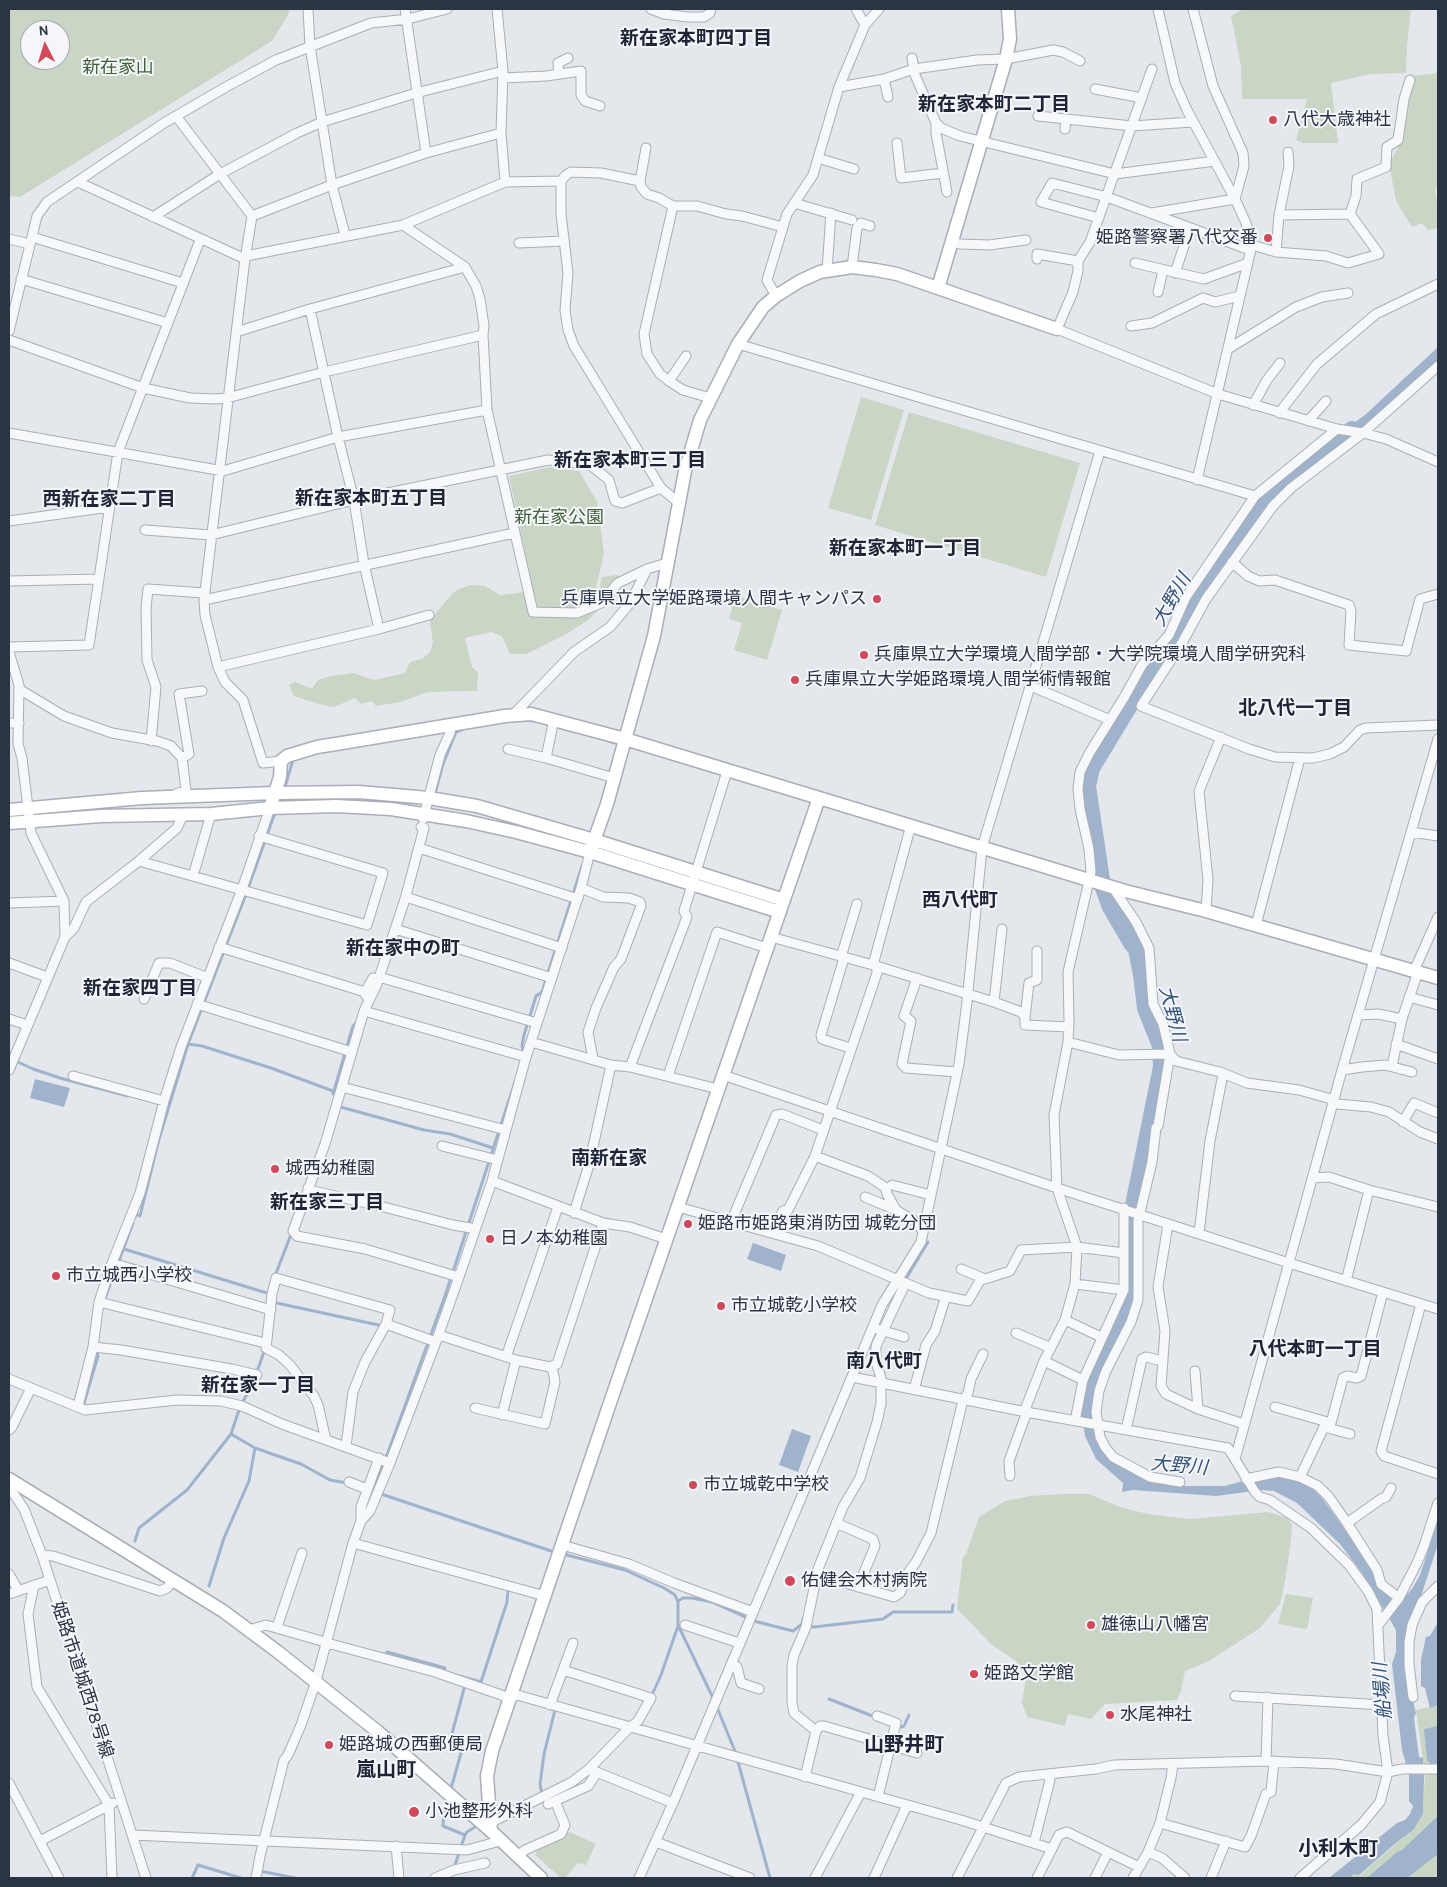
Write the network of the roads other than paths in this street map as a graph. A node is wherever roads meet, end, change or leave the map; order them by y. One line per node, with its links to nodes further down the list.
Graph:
1 (308, 9): 14 (street)
2 (405, 9): 12 (street)
3 (447, 9): 12 (street)
4 (497, 9): 22 (street)
5 (651, 9): 6 (street)
6 (711, 9)
7 (856, 9): 13 (street)
8 (879, 9): 13 (street)
9 (1008, 9): 17 (street)
10 (1158, 9): 36 (street)
11 (1193, 9): 60 (street)
12 (408, 19): 14 (street); 27 (street)
13 (865, 25): 25 (street)
14 (310, 46): 31 (street); 34 (street)
15 (568, 58): 21 (street)
16 (912, 58): 19 (street)
17 (1006, 59): 18 (street); 19 (street); 42 (street)
18 (1080, 61)
19 (914, 69): 23 (street); 37 (street)
20 (1152, 69): 29 (street)
21 (559, 74): 22 (street); 30 (street)
22 (503, 75): 27 (street); 41 (street)
23 (884, 79): 25 (street); 28 (street)
24 (1410, 80): 65 (street)
25 (839, 87): 47 (street)
26 (1095, 90): 29 (street)
27 (416, 93): 34 (street); 46 (street)
28 (888, 97)
29 (1142, 98): 38 (street)
30 (600, 106)
31 (176, 116): 51 (street); 55 (street)
32 (1038, 116): 33 (street)
33 (1066, 119): 35 (street); 39 (street)
34 (322, 122): 51 (street); 57 (street)
35 (1095, 122): 38 (street); 40 (street)
36 (1193, 122): 38 (street); 48 (street)
37 (936, 123): 42 (street); 50 (street)
38 (1132, 126): 52 (street)
39 (1065, 129)
40 (1094, 132)
41 (501, 133): 46 (street); 56 (street)
42 (983, 142): 52 (street); 81 (street)
43 (896, 143): 50 (street)
44 (646, 148): 54 (street)
45 (1288, 152): 66 (street)
46 (426, 153): 57 (street)
47 (818, 158): 49 (street); 61 (street)
48 (1215, 161): 52 (street); 60 (street)
49 (854, 169)
50 (943, 173): 58 (street)
51 (220, 174): 67 (street); 68 (street)
52 (1115, 174): 59 (street)
53 (561, 181): 54 (street); 56 (street); 80 (street)
54 (640, 181): 62 (street)
55 (78, 182): 68 (street); 79 (street)
56 (504, 182): 71 (street)
57 (332, 185): 67 (street); 75 (street)
58 (947, 192)
59 (1107, 197): 64 (street); 69 (street); 69 (street)
60 (1235, 199): 64 (street); 83 (street)
61 (794, 203): 63 (street); 73 (street)
62 (673, 206): 73 (street); 117 (street)
63 (831, 213): 70 (street); 93 (street)
64 (1151, 213): 74 (street)
65 (1350, 214): 66 (street); 84 (street)
66 (1279, 215): 84 (street)
67 (252, 216): 85 (street)
68 (153, 217): 77 (street)
69 (1099, 218): 87 (street)
70 (852, 220)
71 (403, 225): 75 (street); 90 (street)
72 (870, 226): 91 (street)
73 (783, 227): 101 (street)
74 (1190, 228): 83 (street); 94 (street)
75 (344, 236): 85 (street)
76 (9, 239): 79 (street)
77 (200, 240): 85 (street); 96 (street)
78 (1026, 240): 81 (street)
79 (31, 241): 95 (street); 96 (street)
80 (564, 241): 82 (street); 137 (street)
81 (952, 242): 98 (street)
82 (519, 243)
83 (1251, 248): 84 (street); 89 (street)
84 (1276, 252)
85 (245, 258): 108 (street)
86 (1037, 258): 87 (street)
87 (1078, 261): 106 (street)
88 (1135, 263): 92 (street)
89 (1248, 263): 94 (street); 102 (street)
90 (466, 266): 103 (street); 109 (street)
91 (852, 267): 93 (street); 98 (street)
92 (1163, 270): 94 (street); 99 (street)
93 (828, 271): 101 (street)
94 (1175, 272)
95 (21, 279): 104 (street); 107 (street)
96 (184, 283): 104 (street)
97 (1438, 284): 125 (street)
98 (938, 288): 106 (street)
99 (1158, 292)
100 (1348, 293): 112 (street)
101 (776, 296): 111 (street)
102 (1240, 296): 105 (street); 112 (street)
103 (310, 309): 108 (street); 116 (street)
104 (168, 323): 118 (street)
105 (1131, 326)
106 (1057, 329): 119 (street)
107 (9, 330)
108 (236, 332): 120 (street)
109 (482, 335): 116 (street); 124 (street)
110 (9, 340): 118 (street)
111 (738, 344): 121 (street); 131 (street)
112 (1228, 349): 119 (street)
113 (686, 356): 117 (street)
114 (1280, 363): 123 (street)
115 (1438, 366): 129 (street)
116 (324, 372): 120 (street); 130 (street)
117 (669, 381): 121 (street)
118 (143, 388): 120 (street); 132 (street)
119 (1218, 394): 123 (street); 136 (street)
120 (227, 398): 134 (street)
121 (710, 398): 140 (street)
122 (1326, 401): 126 (street)
123 (1253, 404): 125 (street)
124 (487, 410): 130 (street); 135 (street)
125 (1279, 413): 126 (street)
126 (1308, 420): 127 (street)
127 (1340, 429): 129 (street); 138 (street)
128 (9, 432): 132 (street)
129 (1364, 433): 133 (street); 146 (street)
130 (338, 437): 134 (street); 139 (street)
131 (1100, 451): 136 (street); 159 (street)
132 (118, 452): 134 (street); 141 (street)
133 (1438, 462)
134 (219, 470): 145 (street)
135 (501, 470): 137 (street); 139 (street); 144 (street)
136 (1197, 480): 138 (street)
137 (661, 488): 140 (street)
138 (1255, 496): 164 (street)
139 (354, 500): 145 (street); 148 (street)
140 (679, 503): 147 (street)
141 (110, 507): 142 (street); 150 (street)
142 (9, 521)
143 (146, 530): 145 (street)
144 (514, 532): 148 (street); 149 (street)
145 (211, 535): 153 (street)
146 (1232, 562): 152 (street); 168 (street)
147 (667, 563): 149 (street); 171 (street)
148 (364, 564): 153 (street); 155 (street)
149 (647, 569): 162 (street)
150 (99, 579): 151 (street); 156 (street)
151 (9, 581)
152 (1438, 594)
153 (204, 597): 158 (street); 170 (street)
154 (430, 615): 155 (street)
155 (379, 629): 158 (street)
156 (9, 647)
157 (9, 652): 160 (street)
158 (218, 667): 176 (street)
159 (1031, 686): 164 (street); 197 (street)
160 (19, 689): 165 (street); 170 (street)
161 (202, 691): 173 (street)
162 (514, 714): 163 (street); 166 (street)
163 (554, 719): 171 (street); 174 (street)
164 (1110, 720): 202 (street)
165 (14, 723): 185 (street)
166 (451, 724): 176 (street); 181 (street)
167 (1438, 725): 175 (street)
168 (1221, 737): 175 (street); 213 (street)
169 (1438, 739): 192 (street)
170 (151, 740): 173 (street)
171 (625, 740): 177 (street); 178 (street)
172 (508, 749): 174 (street)
173 (182, 758): 180 (street)
174 (546, 758): 178 (street)
175 (1300, 758): 215 (street)
176 (281, 761): 179 (street)
177 (727, 771): 182 (street); 200 (street)
178 (614, 778): 195 (street)
179 (275, 793): 180 (street); 181 (street); 183 (street)
180 (166, 797): 185 (street)
181 (429, 798): 187 (street); 195 (street)
182 (819, 798): 190 (street); 212 (street)
183 (270, 808): 186 (street); 187 (street); 193 (street)
184 (9, 810): 185 (street)
185 (28, 814): 188 (street); 189 (street); 209 (street)
186 (211, 814): 188 (street); 201 (street)
187 (424, 814): 191 (street); 198 (street)
188 (183, 815): 199 (street)
189 (9, 823)
190 (911, 825): 197 (street); 226 (street)
191 (421, 827): 196 (street); 235 (street)
192 (1411, 832): 194 (street); 224 (street)
193 (259, 836): 206 (street); 206 (street)
194 (1438, 836)
195 (594, 840): 198 (street); 200 (street)
196 (419, 848): 207 (street); 208 (street)
197 (982, 848): 202 (street); 234 (street)
198 (590, 852): 203 (street); 204 (street)
199 (141, 862): 201 (street); 218 (street)
200 (696, 873): 203 (street); 212 (street)
201 (194, 876): 206 (street)
202 (1092, 881): 205 (street); 248 (street)
203 (692, 886): 212 (street); 260 (street)
204 (581, 888): 208 (street); 256 (street)
205 (1119, 889): 213 (street); 254 (street)
206 (246, 890): 220 (street)
207 (405, 899): 216 (street); 221 (street)
208 (578, 899): 221 (street)
209 (64, 901): 210 (street); 218 (street)
210 (9, 903)
211 (857, 904): 223 (street)
212 (782, 906): 219 (street)
213 (1206, 910): 215 (street)
214 (1438, 917): 227 (street)
215 (1256, 925): 224 (street)
216 (395, 928): 229 (street); 231 (street)
217 (1002, 929): 238 (street)
218 (65, 937): 228 (street)
219 (770, 942): 223 (street); 266 (street); 268 (street)
220 (219, 947): 230 (street); 235 (street)
221 (562, 948): 231 (street)
222 (1037, 951): 243 (street)
223 (843, 957): 226 (street); 252 (street)
224 (1374, 958): 227 (street); 242 (street)
225 (9, 963): 228 (street)
226 (875, 966): 232 (street); 252 (street)
227 (1416, 971): 233 (street); 236 (street)
228 (47, 977): 247 (street)
229 (379, 977): 235 (street); 246 (street)
230 (208, 978): 237 (street); 239 (street)
231 (552, 978): 246 (street)
232 (917, 978): 234 (street); 263 (street)
233 (1438, 978)
234 (968, 993): 238 (street); 263 (street)
235 (367, 996): 241 (street)
236 (1409, 997): 240 (street); 245 (street)
237 (144, 999)
238 (994, 1002): 243 (street)
239 (197, 1004): 253 (street); 271 (street)
240 (1438, 1006)
241 (364, 1011): 253 (street); 255 (street)
242 (1358, 1015): 245 (street); 262 (street)
243 (1025, 1017): 248 (street)
244 (9, 1019): 247 (street)
245 (1402, 1020): 251 (street)
246 (532, 1022): 249 (street)
247 (27, 1025): 261 (street)
248 (1069, 1027): 250 (street)
249 (531, 1042): 255 (street); 256 (street)
250 (1068, 1042): 254 (street); 287 (street)
251 (1396, 1044): 257 (street); 259 (street)
252 (850, 1048): 273 (street)
253 (348, 1051): 269 (street)
254 (1170, 1054): 265 (street); 297 (street)
255 (522, 1055): 276 (street)
256 (593, 1059): 258 (street)
257 (1438, 1059)
258 (611, 1065): 260 (street); 296 (street)
259 (1392, 1066): 262 (street); 264 (street)
260 (630, 1067): 268 (street)
261 (9, 1070)
262 (1342, 1070): 272 (street)
263 (957, 1072): 280 (street)
264 (1412, 1072)
265 (1224, 1074): 272 (street); 304 (street)
266 (723, 1075): 270 (street); 273 (street)
267 (73, 1076): 271 (street)
268 (668, 1076): 270 (street)
269 (341, 1089): 276 (street); 286 (street)
270 (718, 1089): 292 (street)
271 (164, 1101): 308 (street)
272 (1334, 1101): 275 (street); 283 (street)
273 (829, 1110): 277 (street); 280 (street)
274 (1438, 1113): 275 (street)
275 (1403, 1122): 278 (street)
276 (503, 1129): 282 (street)
277 (823, 1130): 281 (street); 298 (street)
278 (1438, 1140)
279 (442, 1146): 282 (street)
280 (942, 1148): 287 (street); 289 (street)
281 (815, 1156): 295 (street); 303 (street)
282 (493, 1158): 284 (street)
283 (1312, 1178): 288 (street); 309 (street)
284 (492, 1180): 291 (street); 301 (street)
285 (892, 1185): 289 (street)
286 (308, 1188): 301 (street); 311 (street)
287 (1057, 1188): 294 (street); 306 (street)
288 (1369, 1190): 293 (street); 313 (street)
289 (931, 1195): 302 (street)
290 (865, 1197): 295 (street)
291 (558, 1206): 296 (street); 335 (street)
292 (678, 1207): 298 (street); 305 (street)
293 (1438, 1207)
294 (1124, 1208): 297 (street); 307 (street)
295 (896, 1210): 302 (street)
296 (574, 1213): 299 (street)
297 (1140, 1214): 300 (street); 356 (street)
298 (731, 1222): 303 (street)
299 (603, 1223): 305 (street); 339 (street)
300 (1168, 1224): 304 (street); 338 (street)
301 (470, 1228): 311 (street)
302 (923, 1230): 314 (street)
303 (771, 1232): 314 (street)
304 (1199, 1234): 309 (street)
305 (666, 1239): 382 (street)
306 (1077, 1247): 307 (street); 312 (street); 315 (street)
307 (1124, 1253): 316 (street)
308 (112, 1263): 319 (street); 321 (street)
309 (1289, 1263): 313 (street); 357 (street)
310 (961, 1269): 312 (street)
311 (455, 1275): 330 (street)
312 (981, 1278): 318 (street)
313 (1346, 1281): 317 (street)
314 (902, 1282): 318 (street); 325 (street); 326 (street)
315 (1076, 1284): 316 (street); 323 (street)
316 (1124, 1290): 328 (street)
317 (1383, 1292): 320 (street); 358 (street)
318 (946, 1296): 347 (street)
319 (99, 1302): 331 (street); 332 (street)
320 (1420, 1304): 322 (street); 366 (street)
321 (270, 1306): 324 (street); 362 (street)
322 (1438, 1309)
323 (1064, 1320): 328 (street); 333 (street)
324 (386, 1324): 330 (street); 363 (street)
325 (872, 1328): 326 (street); 342 (street)
326 (882, 1331): 329 (street); 345 (street)
327 (1016, 1333): 333 (street)
328 (1101, 1337): 344 (street)
329 (904, 1338)
330 (433, 1339): 335 (street); 365 (street)
331 (261, 1342)
332 (93, 1347): 341 (street); 349 (street)
333 (1051, 1348): 337 (street)
334 (984, 1354): 348 (street)
335 (506, 1357): 336 (street)
336 (516, 1360): 339 (street); 354 (street)
337 (1044, 1361): 344 (street); 353 (street)
338 (1163, 1361): 352 (street); 360 (street)
339 (552, 1366): 354 (street)
340 (1195, 1371): 352 (street)
341 (257, 1375)
342 (852, 1377): 345 (street); 396 (street)
343 (9, 1379): 346 (street)
344 (1082, 1380): 355 (street)
345 (878, 1382): 347 (street); 380 (street)
346 (31, 1388): 349 (street); 359 (street)
347 (914, 1390): 348 (street)
348 (963, 1400): 353 (street); 391 (street)
349 (78, 1406): 362 (street)
350 (1275, 1407): 358 (street)
351 (475, 1408): 354 (street)
352 (1198, 1409): 357 (street)
353 (1026, 1412): 355 (street); 367 (street)
354 (502, 1415)
355 (1075, 1421): 356 (street)
356 (1098, 1424): 360 (street); 372 (street)
357 (1244, 1424): 364 (street)
358 (1328, 1425): 361 (street); 368 (street)
359 (9, 1430)
360 (1126, 1430): 364 (street)
361 (1350, 1434)
362 (326, 1440): 363 (street)
363 (346, 1446): 365 (street)
364 (1235, 1459): 370 (street)
365 (385, 1460): 375 (street); 376 (street)
366 (1438, 1474)
367 (1010, 1476)
368 (1300, 1477): 370 (street); 379 (street)
369 (9, 1479): 388 (street)
370 (1246, 1480): 397 (street)
371 (349, 1482): 375 (street)
372 (1180, 1482)
373 (9, 1488): 384 (street, 姫路市道城西78号線)
374 (1391, 1488): 379 (street)
375 (366, 1491): 376 (street); 378 (street)
376 (374, 1500): 378 (street)
377 (1438, 1503): 395 (street)
378 (361, 1521): 381 (street)
379 (1348, 1523): 395 (street)
380 (836, 1524): 386 (street); 391 (street)
381 (353, 1543): 394 (street); 401 (street)
382 (560, 1550): 394 (street); 396 (street)
383 (302, 1553): 399 (street)
384 (42, 1555): 387 (street, 姫路市道城西78号線); 388 (street)
385 (9, 1574): 392 (street)
386 (817, 1575): 391 (street); 416 (street)
387 (50, 1580): 389 (street); 430 (street, 姫路市道城西78号線)
388 (173, 1580): 400 (street)
389 (34, 1585): 392 (street); 432 (street)
390 (1438, 1586): 410 (street)
391 (858, 1587)
392 (18, 1590): 393 (street)
393 (9, 1594)
394 (544, 1596): 411 (street)
395 (1399, 1598): 397 (street)
396 (751, 1617): 403 (street)
397 (1379, 1624): 413 (street)
398 (685, 1625): 403 (street)
399 (277, 1627): 400 (street); 401 (street)
400 (248, 1630): 406 (street)
401 (327, 1643): 406 (street); 411 (street)
402 (573, 1643): 405 (street)
403 (739, 1643): 404 (street)
404 (732, 1662): 407 (street); 418 (street)
405 (563, 1670): 412 (street); 415 (street)
406 (316, 1680): 435 (street); 439 (street)
407 (759, 1688)
408 (1235, 1696): 409 (street)
409 (1268, 1697): 413 (street); 420 (street)
410 (1413, 1697)
411 (510, 1698): 412 (street); 435 (street)
412 (550, 1705): 415 (street)
413 (1383, 1705): 424 (street)
414 (877, 1716): 417 (street)
415 (629, 1728): 418 (street); 423 (street)
416 (816, 1732): 417 (street); 426 (street)
417 (890, 1745): 419 (street); 429 (street)
418 (697, 1746): 426 (street); 431 (street)
419 (917, 1753)
420 (1270, 1761): 421 (street); 424 (street); 441 (street)
421 (1173, 1764): 425 (street); 434 (street)
422 (1438, 1769): 424 (street)
423 (593, 1771): 431 (street); 435 (street); 448 (street)
424 (1388, 1772): 468 (street)
425 (1048, 1774): 436 (street); 443 (street)
426 (805, 1777): 428 (street)
427 (9, 1783): 438 (street)
428 (861, 1792): 429 (street); 460 (street)
429 (878, 1797): 433 (street)
430 (120, 1799): 432 (street); 437 (street, 姫路市道城西78号線)
431 (673, 1803): 442 (street)
432 (109, 1805): 438 (street); 452 (street)
433 (907, 1805): 436 (street); 461 (street)
434 (1160, 1823): 441 (street); 447 (street)
435 (490, 1827): 440 (street)
436 (983, 1828): 443 (street); 462 (street)
437 (132, 1835): 439 (street); 453 (street, 姫路市道城西78号線)
438 (40, 1840): 451 (street)
439 (264, 1841): 444 (street); 454 (street)
440 (500, 1841): 444 (street); 448 (street)
441 (1226, 1841): 467 (street)
442 (656, 1842): 458 (street); 459 (street)
443 (1034, 1844): 445 (street)
444 (396, 1846): 455 (street)
445 (1052, 1849): 446 (street); 463 (street)
446 (1108, 1852): 450 (street); 464 (street)
447 (1148, 1852): 450 (street); 466 (street)
448 (517, 1857): 457 (street)
449 (485, 1863): 456 (street)
450 (1140, 1867): 465 (street)
451 (59, 1878)
452 (112, 1878)
453 (146, 1878)
454 (256, 1878)
455 (399, 1878)
456 (435, 1878)
457 (541, 1878)
458 (639, 1878)
459 (750, 1878)
460 (815, 1878)
461 (874, 1878)
462 (957, 1878)
463 (1037, 1878)
464 (1095, 1878)
465 (1134, 1878)
466 (1185, 1878)
467 (1211, 1878)
468 (1300, 1878)

